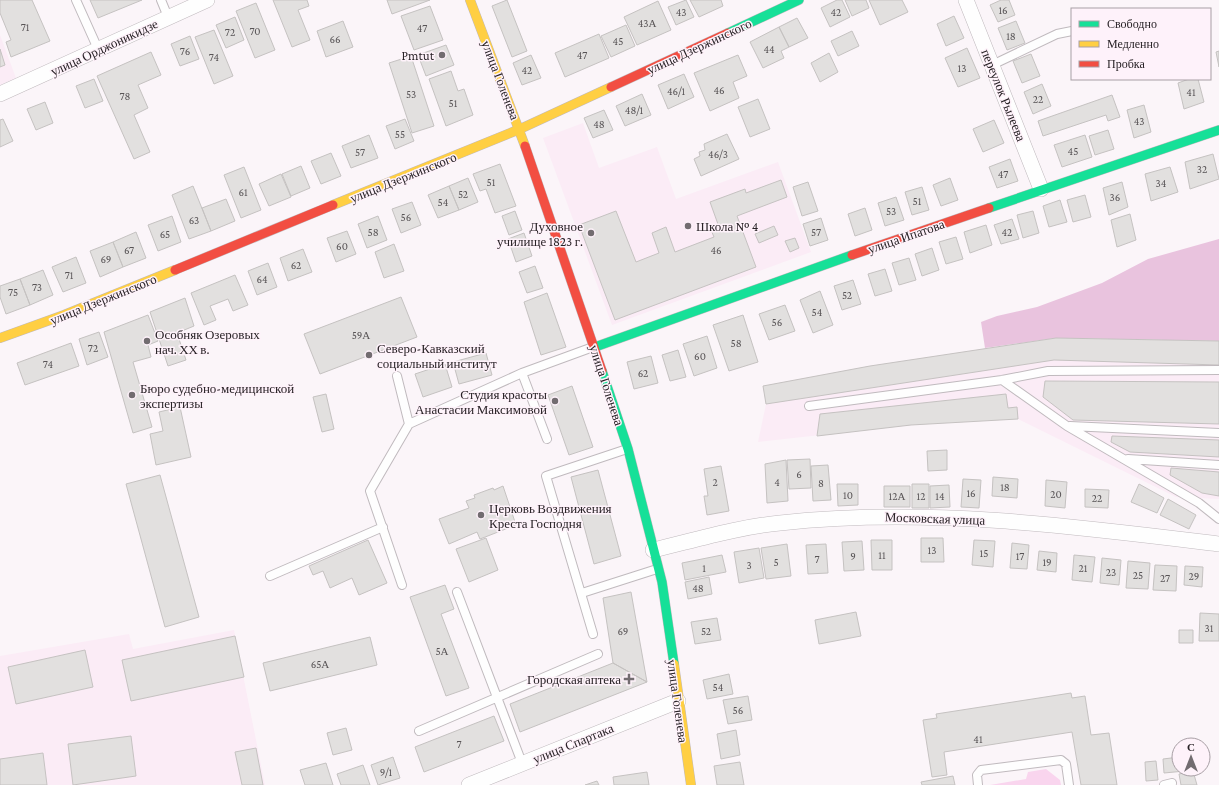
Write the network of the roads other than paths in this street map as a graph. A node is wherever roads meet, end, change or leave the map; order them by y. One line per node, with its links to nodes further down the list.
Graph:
1 (76, 0): 9 (lane)
2 (161, 0): 7 (lane)
3 (207, 0): 7 (street, улица Орджоникидзе)
4 (470, 0): 12 (street, улица Голенева)
5 (799, 0): 12 (street, улица Дзержинского)
6 (966, 0): 10 (street, переулок Рылеева)
7 (168, 17): 9 (street, улица Орджоникидзе)
8 (1071, 31): 10 (lane)
9 (98, 49): 11 (street, улица Орджоникидзе)
10 (992, 65): 14 (street, переулок Рылеева)
11 (0, 94)
12 (520, 129): 15 (street, улица Дзержинского); 16 (street, улица Голенева)
13 (1219, 130): 14 (street, улица Ипатова)
14 (1041, 189): 16 (street, улица Ипатова)
15 (0, 338)
16 (595, 346): 18 (lane); 26 (street, улица Голенева)
17 (1219, 370): 20 (lane)
18 (522, 373): 22 (lane); 25 (lane)
19 (397, 376): 22 (lane)
20 (1002, 380): 21 (lane); 23 (lane)
21 (809, 406)
22 (409, 424): 30 (lane)
23 (1067, 426): 24 (lane); 27 (lane)
24 (1219, 433)
25 (547, 439)
26 (628, 449): 32 (street, улица Голенева); 37 (lane)
27 (1125, 459): 28 (lane); 29 (lane)
28 (1219, 465)
29 (1219, 519)
30 (383, 527): 34 (lane); 35 (lane)
31 (1219, 544): 32 (street, Московская улица)
32 (654, 550): 33 (street, улица Голенева)
33 (658, 568): 37 (lane); 41 (street, улица Голенева)
34 (270, 576)
35 (402, 585)
36 (457, 592): 40 (lane)
37 (582, 592): 38 (lane)
38 (593, 634)
39 (598, 654): 40 (lane)
40 (497, 696): 42 (lane); 43 (lane)
41 (678, 701): 43 (street, улица Спартака); 45 (street, улица Голенева)
42 (419, 731)
43 (522, 763): 44 (street, улица Спартака)
44 (469, 785)
45 (691, 785)
46 (978, 785): 47 (lane)
47 (1069, 785)

